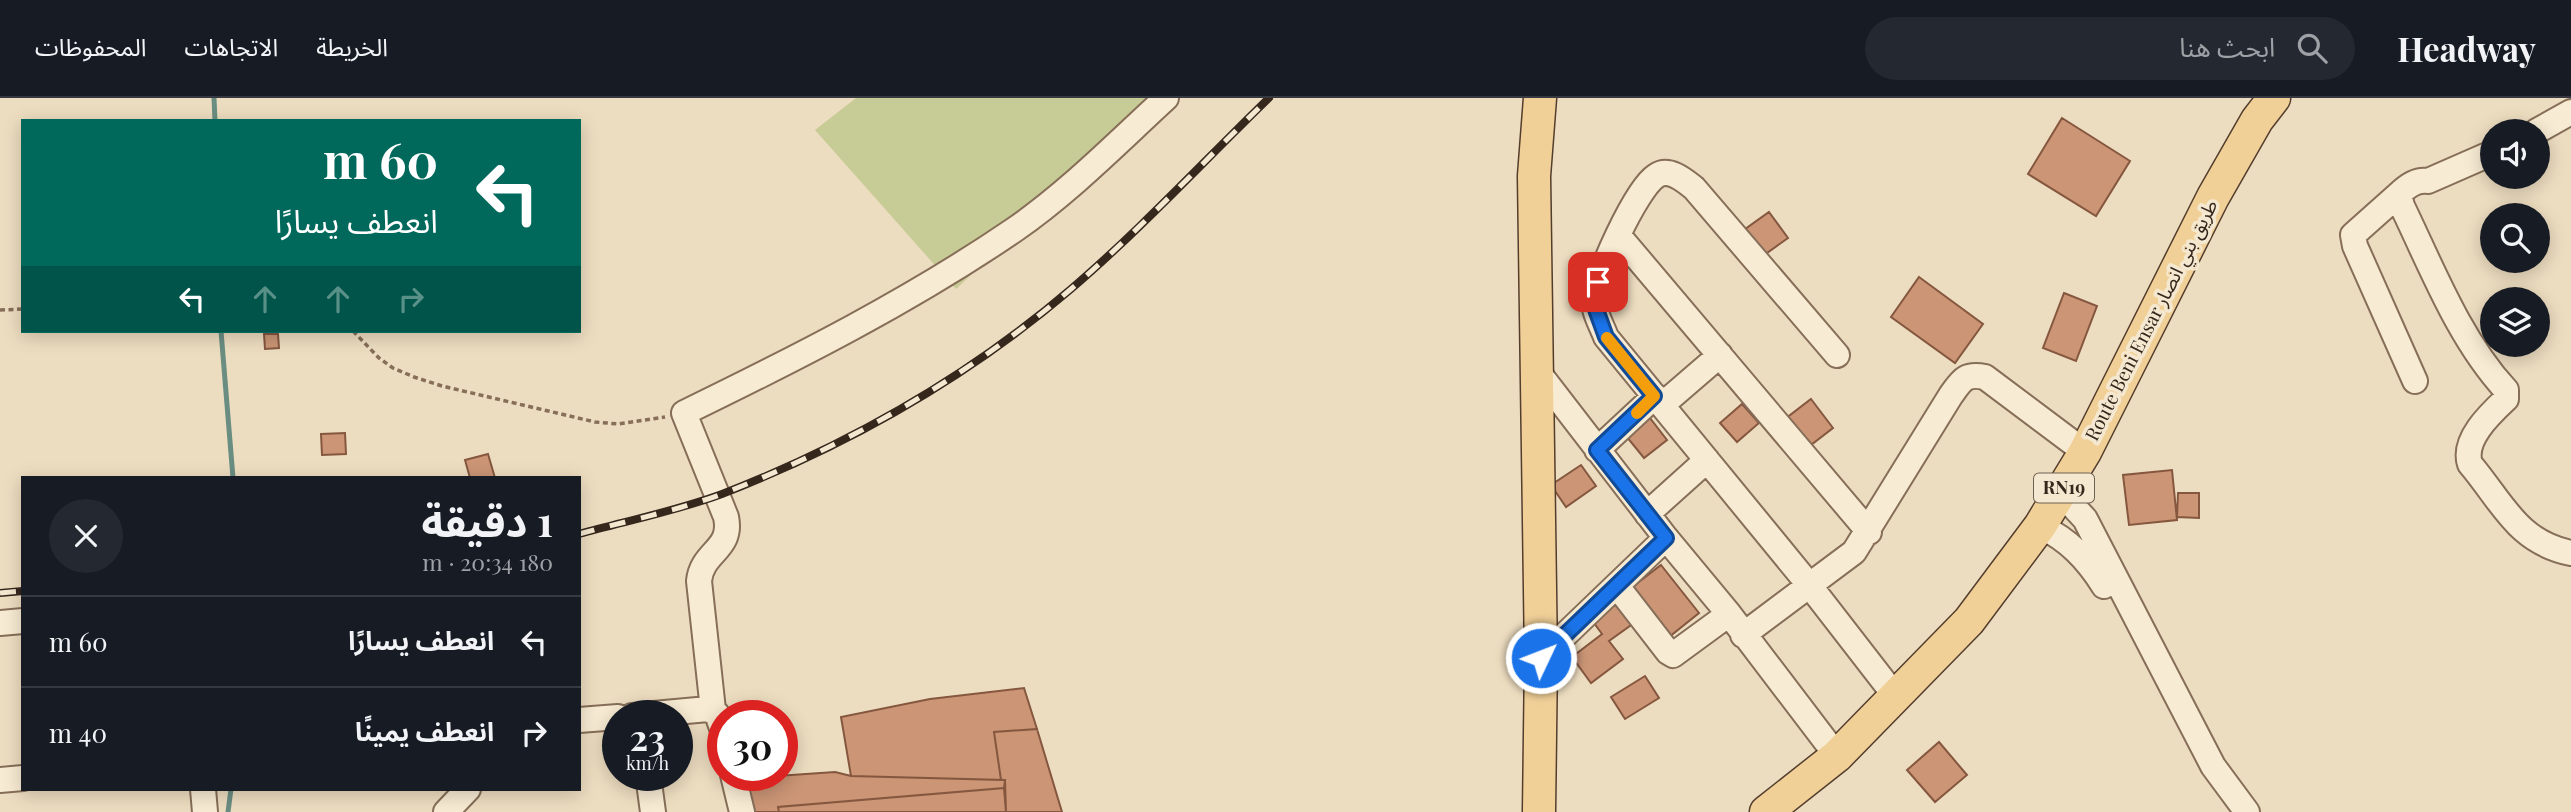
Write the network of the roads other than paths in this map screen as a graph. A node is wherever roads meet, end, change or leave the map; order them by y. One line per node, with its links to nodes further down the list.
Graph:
1 (1166, 98): 32 (street)
2 (1540, 98): 11 (main road)
3 (2274, 98): 15 (main road, Route Beni Ensar طريق بني انصار / RN19)
4 (2571, 112): 5 (street)
5 (2550, 124)
6 (2480, 158): 7 (street)
7 (2399, 194): 12 (street); 22 (street)
8 (1618, 235): 9 (street); 10 (street); 13 (street)
9 (1720, 355): 13 (street); 20 (street)
10 (1837, 355)
11 (1538, 372): 14 (street); 30 (main road)
12 (2414, 381)
13 (1658, 401): 14 (street); 16 (street)
14 (1597, 450): 18 (street)
15 (2085, 452): 17 (main road, Route Beni Ensar طريق بني انصار / RN19); 20 (street)
16 (1707, 460): 18 (street); 25 (street)
17 (2058, 497): 19 (main road, Route Beni Ensar طريق بني انصار / RN19); 23 (street)
18 (1647, 514): 21 (street)
19 (2040, 526): 23 (street); 31 (main road, Route Beni Ensar طريق بني انصار / RN19)
20 (1869, 532): 25 (street)
21 (1666, 538): 24 (street); 26 (street)
22 (2571, 553)
23 (2094, 554): 46 (street); 47 (street)
24 (1618, 586): 26 (street); 30 (street)
25 (1810, 586): 29 (street); 31 (street)
26 (1729, 614): 29 (street)
27 (21, 621): 28 (street)
28 (0, 623)
29 (1743, 635): 35 (street)
30 (1541, 658): 44 (main road)
31 (1896, 697): 35 (main road, Route Beni Ensar طريق بني انصار / RN19)
32 (715, 700)
33 (602, 718): 34 (street)
34 (581, 720)
35 (1837, 756): 45 (main road, Route Beni Ensar طريق بني انصار / RN19)
36 (203, 791): 40 (street)
37 (466, 791): 41 (street)
38 (650, 791): 42 (street)
39 (736, 791): 43 (street)
40 (205, 812)
41 (446, 812)
42 (653, 812)
43 (741, 812)
44 (1539, 812)
45 (1766, 812)
46 (2228, 812)
47 (2247, 812)

